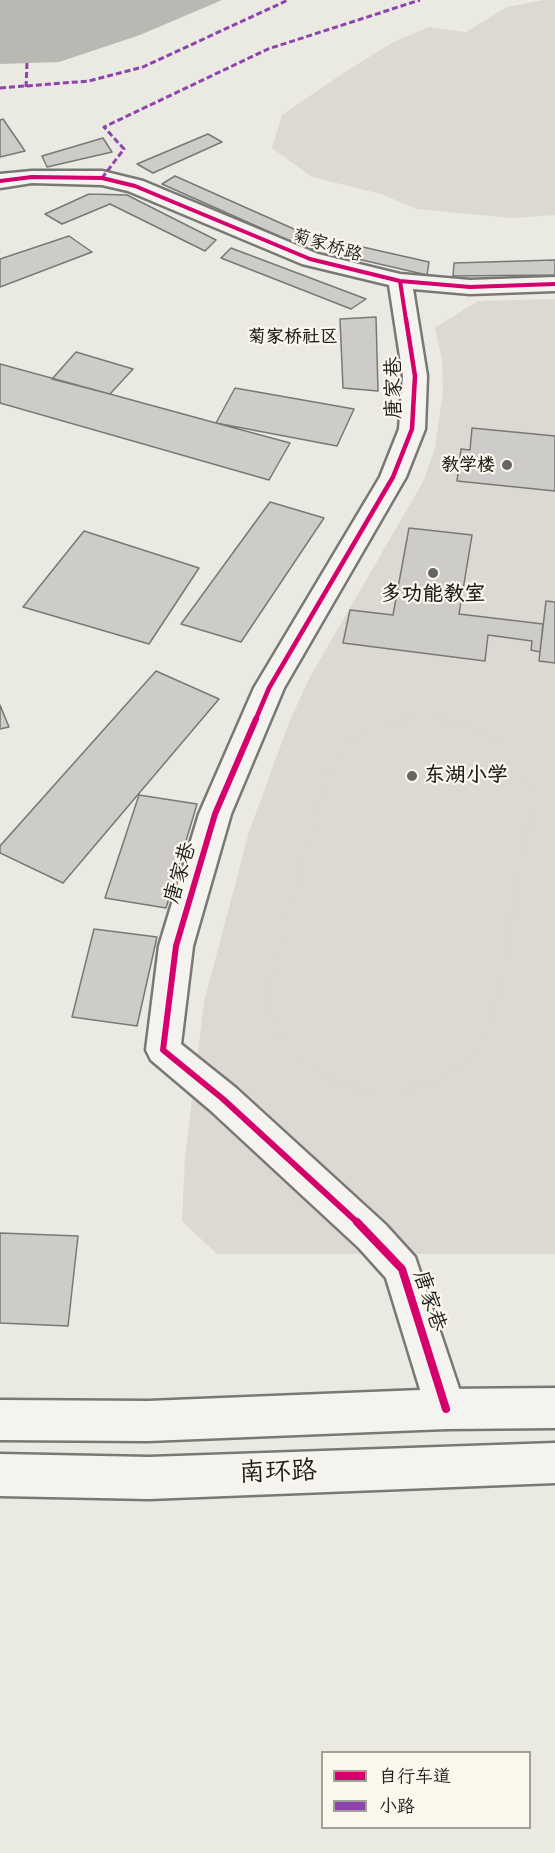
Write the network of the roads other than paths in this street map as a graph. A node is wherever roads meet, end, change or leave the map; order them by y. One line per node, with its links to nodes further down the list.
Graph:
1 (0, 182): 2 (street, 菊家桥路)
2 (400, 282): 3 (street, 菊家桥路); 5 (street, 唐家巷)
3 (555, 284)
4 (555, 1408): 5 (street)
5 (446, 1409): 6 (street)
6 (0, 1419)
7 (555, 1463): 8 (street, 南环路)
8 (0, 1474)

